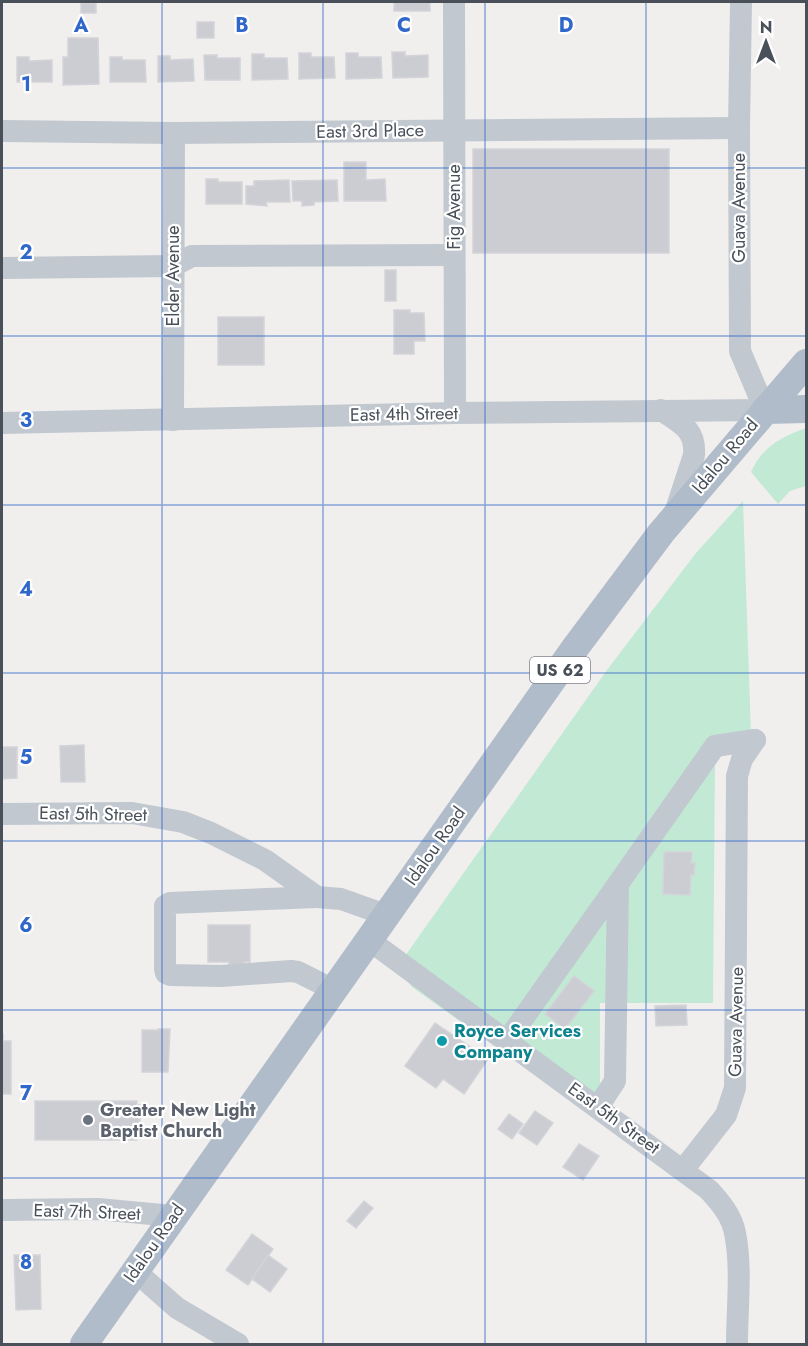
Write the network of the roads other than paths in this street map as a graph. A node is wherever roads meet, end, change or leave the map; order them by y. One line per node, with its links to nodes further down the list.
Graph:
1 (454, 2): 4 (street, Fig Avenue)
2 (741, 2): 3 (street, Guava Avenue)
3 (739, 128): 4 (street, East 3rd Place); 13 (street, Guava Avenue)
4 (454, 130): 6 (street, East 3rd Place); 7 (street, Fig Avenue)
5 (2, 131): 6 (street, East 3rd Place)
6 (174, 133): 8 (street, Elder Avenue)
7 (454, 255): 8 (street); 14 (street, Fig Avenue)
8 (173, 266): 9 (street); 15 (street, Elder Avenue)
9 (2, 268)
10 (807, 363): 13 (main road, Idalou Road / US 62)
11 (807, 409): 13 (main road, East 4th Street)
12 (661, 410): 13 (street, East 4th Street); 14 (street, East 4th Street); 17 (street)
13 (765, 410): 17 (main road, Idalou Road / US 62)
14 (455, 413): 15 (street, East 4th Street)
15 (173, 420): 16 (street, East 4th Street)
16 (2, 423)
17 (674, 517): 21 (main road, Idalou Road / US 62)
18 (2, 814): 20 (street, East 5th Street)
19 (618, 884): 24 (street); 25 (street); 26 (street, Guava Avenue)
20 (317, 897): 21 (street); 23 (street)
21 (386, 915): 22 (main road, Idalou Road / US 62)
22 (369, 940): 23 (main road, Idalou Road / US 62); 24 (street, East 5th Street)
23 (334, 990): 28 (main road, Idalou Road / US 62)
24 (507, 1041): 25 (street, East 5th Street)
25 (598, 1107): 26 (street, East 5th Street)
26 (683, 1170): 32 (street)
27 (2, 1210): 28 (street, East 7th Street)
28 (173, 1216): 29 (main road, Idalou Road / US 62)
29 (135, 1271): 30 (main road, Idalou Road / US 62); 31 (street)
30 (84, 1344)
31 (238, 1344)
32 (737, 1344)

